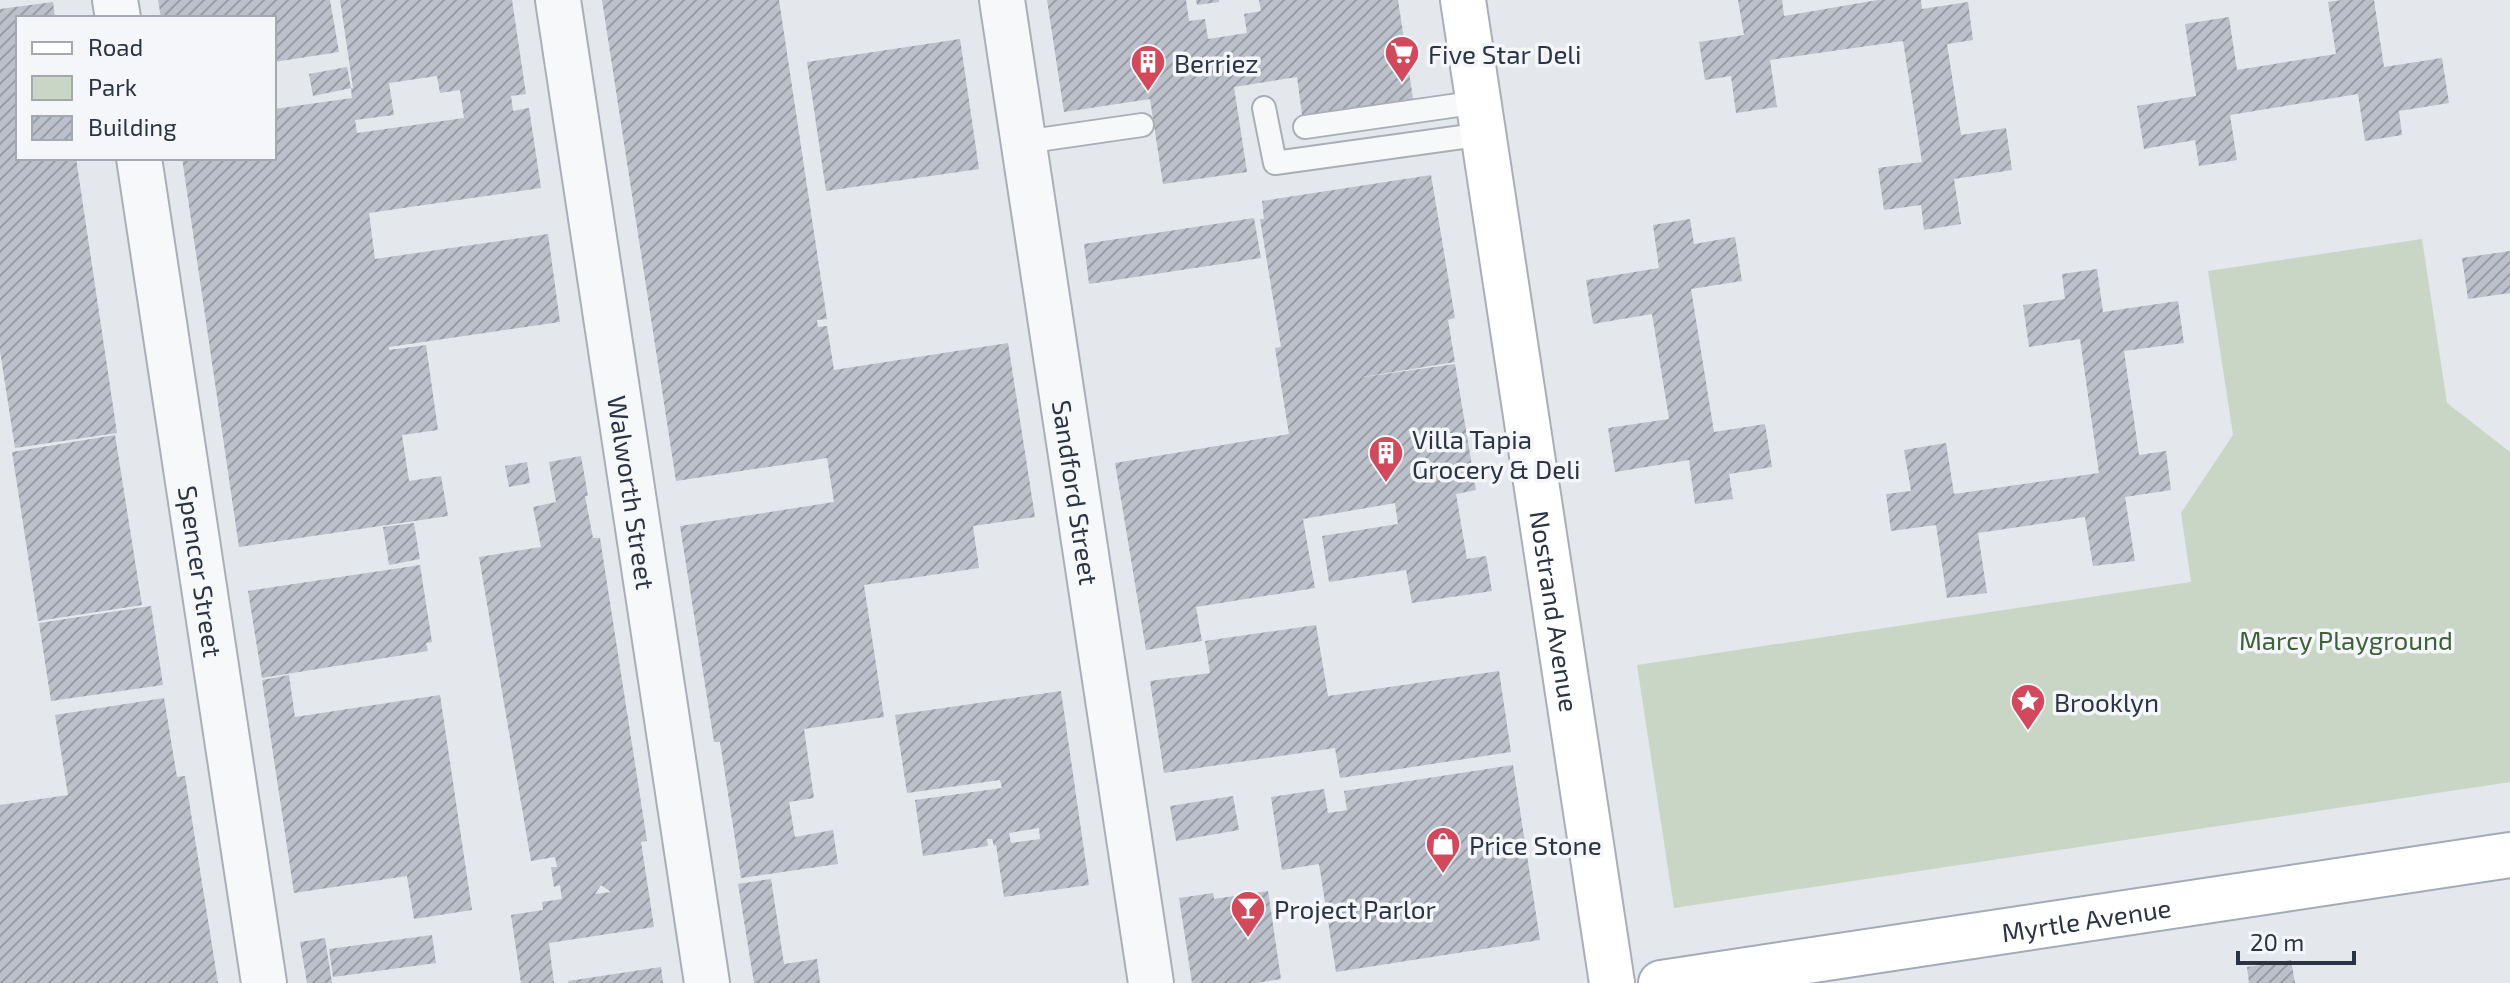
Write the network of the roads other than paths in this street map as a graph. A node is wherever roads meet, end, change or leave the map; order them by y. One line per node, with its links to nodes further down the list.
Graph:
1 (558, 0): 12 (street, Walworth Street)
2 (1002, 0): 8 (street, Sandford Street)
3 (1463, 0): 5 (main road, Nostrand Avenue)
4 (1264, 108): 5 (lane)
5 (1481, 118): 7 (lane); 14 (main road, Nostrand Avenue)
6 (1142, 125): 8 (lane)
7 (1305, 127)
8 (1024, 142): 13 (street, Sandford Street)
9 (139, 160): 11 (street, Spencer Street)
10 (2510, 855): 15 (main road, Myrtle Avenue)
11 (264, 983)
12 (707, 983)
13 (1151, 983)
14 (1612, 983)
15 (1661, 983)

